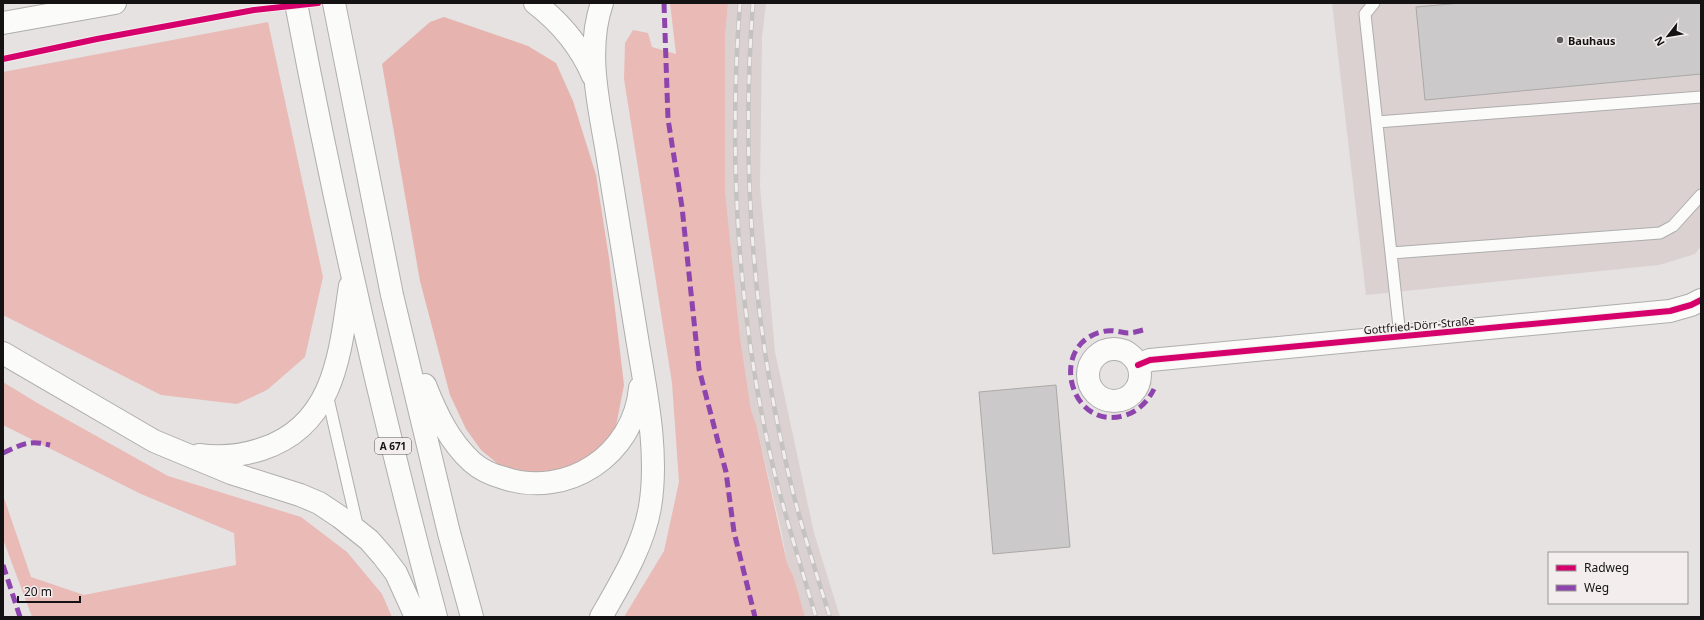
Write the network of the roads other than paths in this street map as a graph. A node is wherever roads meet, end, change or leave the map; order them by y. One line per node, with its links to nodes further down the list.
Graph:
1 (115, 3): 7 (main road)
2 (296, 3): 13 (main road, A 671)
3 (534, 3): 8 (main road)
4 (602, 3): 8 (main road)
5 (1374, 3): 10 (lane)
6 (335, 12): 14 (main road, A 671)
7 (3, 23)
8 (596, 83): 19 (main road)
9 (1701, 97): 10 (lane)
10 (1377, 122): 12 (lane)
11 (1701, 195): 12 (lane)
12 (1391, 253): 16 (lane)
13 (352, 275): 20 (main road); 24 (main road, A 671)
14 (392, 295): 19 (main road); 25 (main road, A 671)
15 (1701, 300): 16 (main road, Gottfried-Dörr-Straße)
16 (1400, 336): 18 (main road, Gottfried-Dörr-Straße)
17 (3, 353): 21 (main road)
18 (1138, 365)
19 (642, 367): 26 (main road)
20 (327, 393): 21 (main road); 22 (lane)
21 (185, 453): 22 (main road)
22 (358, 530): 23 (main road)
23 (416, 617)
24 (436, 617)
25 (472, 617)
26 (601, 617)

